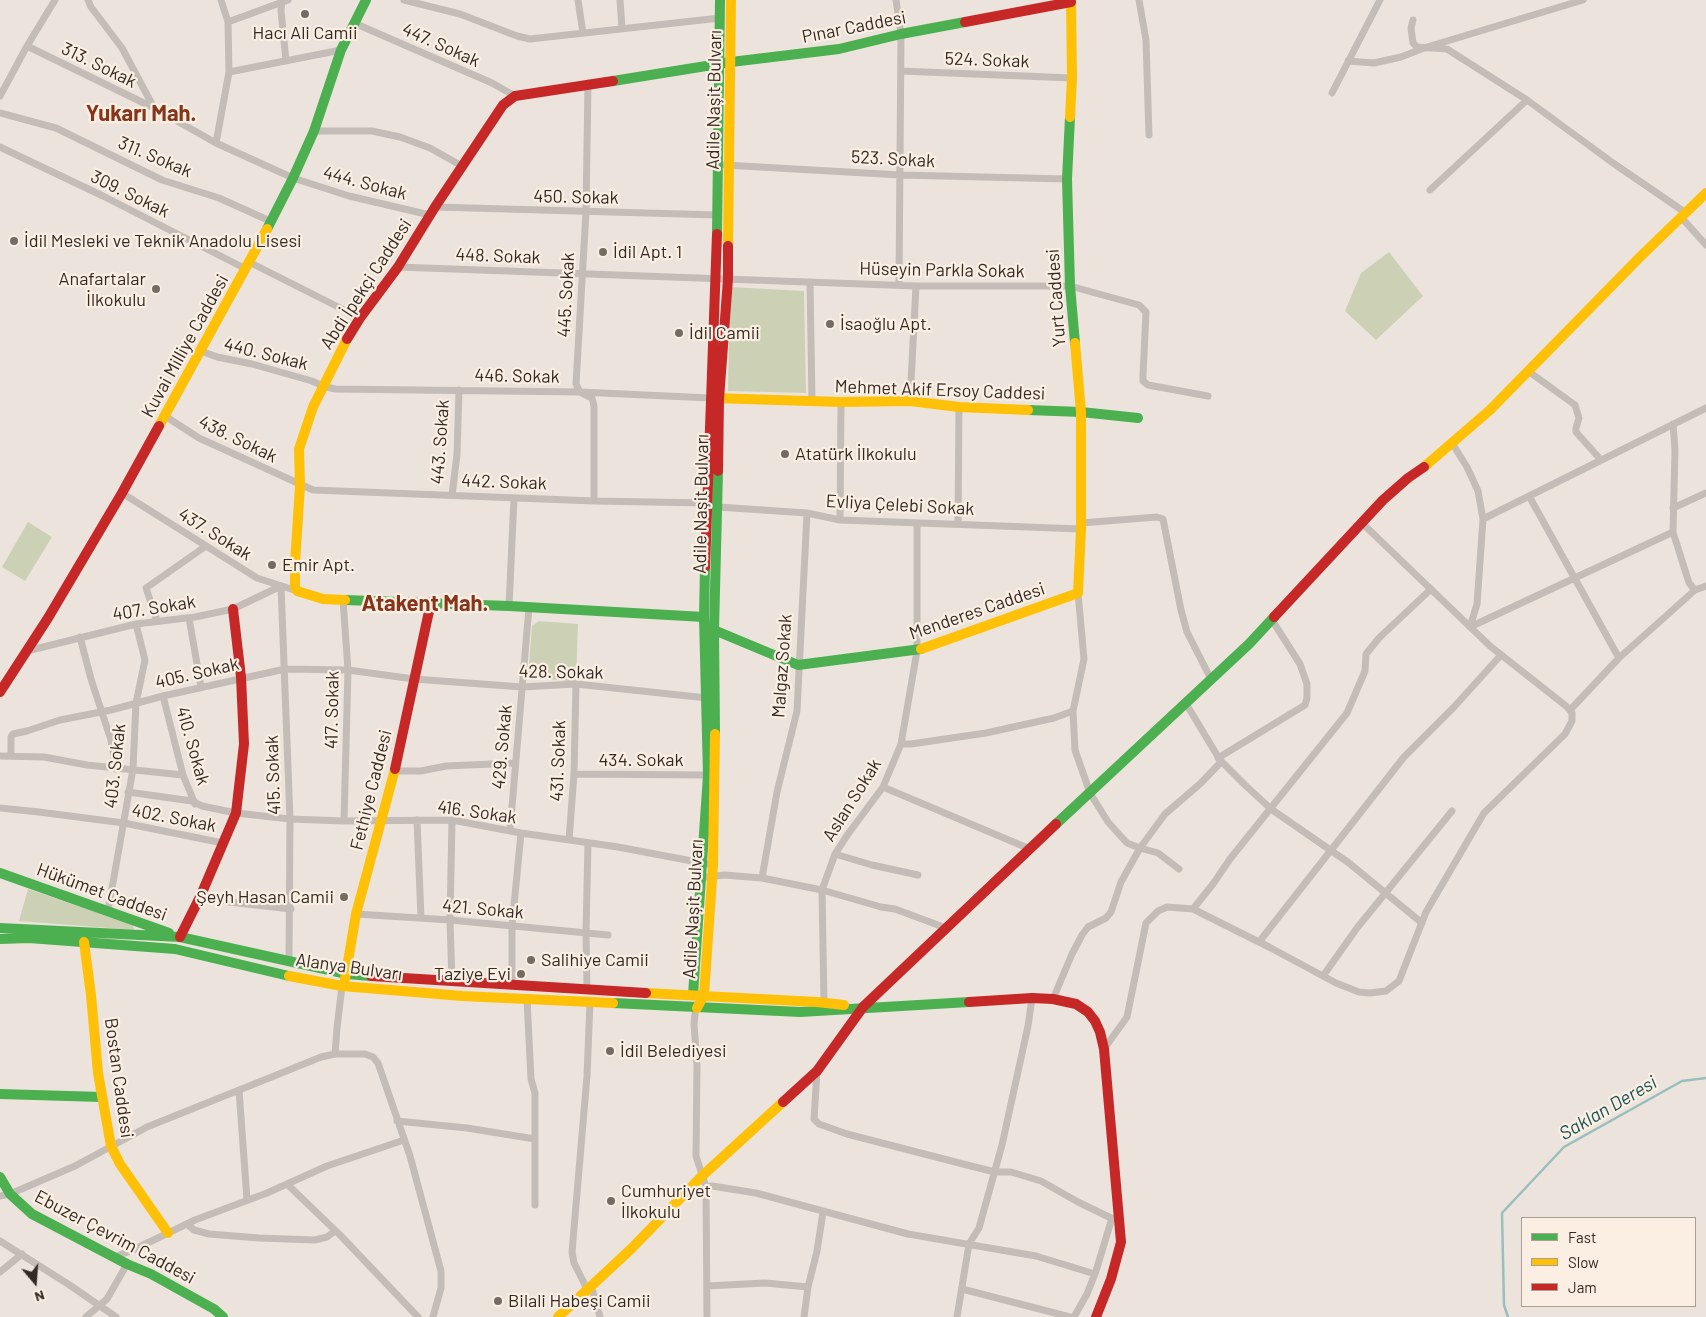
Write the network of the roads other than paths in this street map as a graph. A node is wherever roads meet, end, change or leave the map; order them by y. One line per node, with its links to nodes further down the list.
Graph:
1 (55, 0): 23 (street)
2 (88, 0): 38 (street)
3 (221, 0): 18 (street)
4 (366, 0): 19 (street, Kuvai Milliye Caddesi)
5 (404, 0): 21 (street)
6 (578, 0): 21 (street)
7 (620, 0): 20 (street)
8 (720, 0): 16 (street, Adile Naşit Bulvarı)
9 (731, 0): 28 (street, Adile Naşit Bulvarı)
10 (896, 0): 22 (street)
11 (1139, 0): 41 (street)
12 (1380, 0): 27 (street)
13 (1583, 0): 24 (street)
14 (284, 1): 18 (street); 26 (street)
15 (1071, 1): 22 (street, Pınar Caddesi); 32 (street, Yurt Caddesi)
16 (720, 18): 20 (street); 29 (street, Adile Naşit Bulvarı)
17 (1413, 20): 24 (street)
18 (228, 22): 31 (street)
19 (354, 23): 25 (street, Kuvai Milliye Caddesi); 36 (street, 447. Sokak)
20 (622, 28): 21 (street)
21 (583, 33)
22 (901, 34): 28 (street, Pınar Caddesi); 30 (street)
23 (27, 46): 35 (street); 38 (street, 313. Sokak)
24 (1424, 48): 27 (street); 37 (street)
25 (342, 50): 26 (street); 40 (street, Kuvai Milliye Caddesi)
26 (286, 61): 31 (street)
27 (1348, 61): 34 (street)
28 (731, 62): 29 (street); 45 (street, Adile Naşit Bulvarı)
29 (720, 64): 33 (street); 44 (street, Adile Naşit Bulvarı)
30 (901, 71): 32 (street, 524. Sokak); 47 (street)
31 (229, 72): 42 (street)
32 (1072, 78): 49 (street, Yurt Caddesi)
33 (588, 83): 36 (street); 53 (street, 445. Sokak)
34 (1332, 93)
35 (0, 96)
36 (515, 96): 46 (street, Abdi İpekçi Caddesi)
37 (1527, 100): 50 (street); 55 (street)
38 (154, 108): 42 (street, 313. Sokak)
39 (0, 113): 56 (street, 311. Sokak)
40 (314, 130): 46 (street); 48 (street, Kuvai Milliye Caddesi)
41 (1149, 135)
42 (216, 143): 48 (street, 313. Sokak)
43 (0, 147): 58 (street, 309. Sokak)
44 (717, 165): 45 (street, 523. Sokak); 54 (street, Adile Naşit Bulvarı)
45 (728, 165): 47 (street, 523. Sokak); 61 (street, Adile Naşit Bulvarı)
46 (462, 166): 52 (street, Abdi İpekçi Caddesi)
47 (900, 175): 49 (street, 523. Sokak); 64 (street)
48 (293, 178): 52 (street, 444. Sokak); 56 (street, Kuvai Milliye Caddesi)
49 (1067, 180): 66 (street, Yurt Caddesi)
50 (1430, 190)
51 (1706, 193): 55 (street)
52 (432, 211): 53 (street, 450. Sokak); 59 (street, Abdi İpekçi Caddesi)
53 (586, 212): 54 (street, 450. Sokak); 60 (street, 445. Sokak)
54 (717, 215): 62 (street, Adile Naşit Bulvarı)
55 (1683, 215): 57 (street); 69 (street)
56 (270, 221): 58 (street, Kuvai Milliye Caddesi)
57 (1706, 244)
58 (247, 265): 67 (street, 309. Sokak); 68 (street, Kuvai Milliye Caddesi)
59 (398, 267): 60 (street, 448. Sokak); 67 (street, Abdi İpekçi Caddesi)
60 (581, 274): 62 (street, 448. Sokak); 72 (street, 445. Sokak)
61 (728, 279): 62 (street, Hüseyin Parkla Sokak); 63 (street, Hüseyin Parkla Sokak); 74 (street, Adile Naşit Bulvarı)
62 (716, 280): 74 (street, Adile Naşit Bulvarı)
63 (810, 282): 64 (street, Hüseyin Parkla Sokak); 76 (street)
64 (899, 284): 65 (street, Hüseyin Parkla Sokak)
65 (916, 286): 66 (street, Hüseyin Parkla Sokak); 75 (street)
66 (1070, 286): 73 (street, Hüseyin Parkla Sokak); 80 (street, Yurt Caddesi)
67 (360, 318): 70 (street, Abdi İpekçi Caddesi)
68 (200, 351): 70 (street, 440. Sokak); 81 (street, Kuvai Milliye Caddesi)
69 (1528, 372): 84 (street); 85 (street)
70 (324, 386): 71 (street, 446. Sokak); 86 (street, Abdi İpekçi Caddesi)
71 (458, 390): 72 (street, 446. Sokak); 89 (street, 443. Sokak)
72 (580, 392): 74 (street, 446. Sokak); 92 (street)
73 (1208, 396)
74 (714, 398): 76 (street, Mehmet Akif Ersoy Caddesi); 93 (street, Adile Naşit Bulvarı); 94 (street, Adile Naşit Bulvarı)
75 (910, 401): 77 (street, Mehmet Akif Ersoy Caddesi); 78 (street, Mehmet Akif Ersoy Caddesi)
76 (812, 402): 77 (street, Mehmet Akif Ersoy Caddesi)
77 (841, 402): 98 (street)
78 (959, 407): 80 (street, Mehmet Akif Ersoy Caddesi); 100 (street)
79 (1706, 408): 83 (street)
80 (1081, 412): 82 (street, Mehmet Akif Ersoy Caddesi); 102 (street, Yurt Caddesi)
81 (165, 416): 86 (street, 438. Sokak); 87 (street, Kuvai Milliye Caddesi)
82 (1138, 418)
83 (1673, 424): 85 (street); 95 (street)
84 (1452, 443): 97 (street); 101 (street)
85 (1601, 460): 90 (street)
86 (300, 486): 89 (street, 442. Sokak); 110 (street, Abdi İpekçi Caddesi)
87 (122, 493): 104 (street, 437. Sokak); 125 (street, Kuvai Milliye Caddesi)
88 (1706, 493): 95 (street)
89 (452, 495): 91 (street, 442. Sokak)
90 (1529, 496): 97 (street); 105 (street)
91 (514, 498): 92 (street, 442. Sokak); 114 (street)
92 (594, 501): 93 (street, 442. Sokak)
93 (708, 503): 117 (street, Adile Naşit Bulvarı)
94 (718, 508): 96 (street, Evliya Çelebi Sokak); 123 (street, Adile Naşit Bulvarı)
95 (1673, 508): 103 (street)
96 (807, 513): 98 (street, Evliya Çelebi Sokak); 129 (street, Malgaz Sokak)
97 (1483, 519): 122 (street)
98 (840, 520): 99 (street, Evliya Çelebi Sokak)
99 (917, 524): 100 (street, Evliya Çelebi Sokak); 126 (street, Aslan Sokak)
100 (958, 524): 102 (street, Evliya Çelebi Sokak)
101 (1362, 524): 108 (street); 119 (street)
102 (1081, 526): 111 (street, Yurt Caddesi); 134 (street, Evliya Çelebi Sokak)
103 (1673, 532): 105 (street); 109 (street)
104 (206, 546): 106 (street, 437. Sokak); 120 (street)
105 (1575, 577): 122 (street); 128 (street)
106 (281, 586): 110 (street, 437. Sokak); 116 (street, 407. Sokak); 130 (street, 415. Sokak)
107 (1706, 586): 109 (street)
108 (1431, 589): 122 (street); 162 (street)
109 (1695, 590): 128 (street)
110 (296, 591): 112 (street)
111 (1078, 593): 126 (street, Menderes Caddesi); 145 (street)
112 (343, 600): 113 (street); 131 (street, 417. Sokak)
113 (430, 602): 114 (street); 133 (street, Fethiye Caddesi)
114 (509, 606): 115 (street)
115 (529, 607): 117 (street); 137 (street, 429. Sokak)
116 (233, 609): 118 (street, 407. Sokak); 132 (street)
117 (704, 617): 140 (street, Adile Naşit Bulvarı)
118 (189, 618): 120 (street, 407. Sokak); 136 (street)
119 (1272, 620): 134 (street); 149 (street)
120 (158, 621): 121 (street, 407. Sokak)
121 (136, 624): 124 (street, 407. Sokak); 142 (street, 403. Sokak)
122 (1470, 627): 127 (street)
123 (714, 630): 129 (street, Menderes Caddesi); 180 (street, Adile Naşit Bulvarı)
124 (80, 637): 125 (street, 407. Sokak); 144 (street)
125 (27, 651): 138 (street, Kuvai Milliye Caddesi)
126 (917, 651): 129 (street, Menderes Caddesi); 146 (street, Aslan Sokak)
127 (1501, 655): 143 (street); 178 (street)
128 (1619, 658): 143 (street)
129 (798, 665): 186 (street, Malgaz Sokak)
130 (285, 669): 131 (street, 405. Sokak); 132 (street, 405. Sokak); 165 (street, 415. Sokak)
131 (348, 670): 133 (street, 405. Sokak); 169 (street, 417. Sokak)
132 (241, 678): 136 (street, 405. Sokak); 164 (street)
133 (414, 679): 137 (street, 428. Sokak); 153 (street, Fethiye Caddesi)
134 (1211, 679): 141 (street)
135 (576, 684): 137 (street, 428. Sokak); 140 (street, 428. Sokak); 154 (street, 431. Sokak)
136 (201, 687): 139 (street, 405. Sokak)
137 (522, 687): 150 (street, 429. Sokak)
138 (0, 692)
139 (163, 696): 142 (street, 405. Sokak); 155 (street, 410. Sokak)
140 (707, 698): 156 (street, Adile Naşit Bulvarı)
141 (1185, 702): 149 (street); 159 (street)
142 (136, 703): 144 (street, 405. Sokak); 152 (street, 403. Sokak)
143 (1570, 710): 196 (street)
144 (101, 711): 148 (street, 405. Sokak); 151 (street)
145 (1073, 712): 146 (street); 159 (street)
146 (901, 744): 157 (street, Aslan Sokak)
147 (0, 756): 148 (street)
148 (11, 756): 151 (street)
149 (1220, 760): 162 (street); 176 (street)
150 (515, 763): 153 (street); 171 (street, 429. Sokak)
151 (116, 769): 152 (street)
152 (133, 770): 155 (street); 158 (street, 403. Sokak)
153 (395, 771): 166 (street, Fethiye Caddesi)
154 (574, 774): 156 (street, 434. Sokak); 173 (street, 431. Sokak)
155 (183, 775): 160 (street, 410. Sokak)
156 (708, 775): 180 (street, Adile Naşit Bulvarı)
157 (883, 787): 177 (street); 179 (street, Aslan Sokak)
158 (128, 792): 160 (street, 416. Sokak); 170 (street, 403. Sokak)
159 (1090, 793): 176 (street); 177 (street)
160 (195, 804): 164 (street, 416. Sokak)
161 (0, 808): 170 (street, 402. Sokak)
162 (1271, 809): 178 (street); 191 (street)
163 (1452, 811): 188 (street)
164 (236, 813): 165 (street, 416. Sokak); 174 (street)
165 (290, 819): 169 (street, 416. Sokak); 190 (street, 415. Sokak)
166 (382, 820): 167 (street, 416. Sokak); 169 (street, 416. Sokak); 193 (street, Fethiye Caddesi)
167 (417, 820): 168 (street, 416. Sokak); 194 (street)
168 (452, 820): 171 (street, 416. Sokak); 195 (street)
169 (344, 821)
170 (124, 823): 174 (street, 402. Sokak); 192 (street, 403. Sokak)
171 (510, 830): 172 (street, 416. Sokak)
172 (520, 832): 173 (street, 416. Sokak); 197 (street)
173 (569, 840): 175 (street, 416. Sokak)
174 (223, 843): 189 (street)
175 (588, 844): 180 (street, 416. Sokak); 200 (street)
176 (1140, 848): 181 (street); 218 (street)
177 (1030, 850): 199 (street)
178 (1332, 851): 188 (street); 205 (street)
179 (835, 854): 183 (street); 187 (street, Aslan Sokak)
180 (708, 864): 184 (street, Adile Naşit Bulvarı); 185 (street, Adile Naşit Bulvarı)
181 (1179, 869)
182 (0, 873): 192 (street, Hükümet Caddesi)
183 (918, 875)
184 (701, 877): 185 (street); 214 (street, Adile Naşit Bulvarı)
185 (712, 877): 186 (street); 215 (street, Adile Naşit Bulvarı)
186 (762, 878): 187 (street)
187 (822, 890): 199 (street); 220 (street, Aslan Sokak)
188 (1386, 894): 196 (street); 209 (street)
189 (201, 896): 190 (street); 202 (street)
190 (291, 908): 207 (street, 415. Sokak)
191 (1193, 909): 205 (street); 223 (street)
192 (108, 911): 202 (street, Hükümet Caddesi)
193 (356, 914): 194 (street, 421. Sokak); 208 (street, Fethiye Caddesi)
194 (421, 918): 195 (street, 421. Sokak)
195 (450, 920): 197 (street, 421. Sokak); 210 (street)
196 (1422, 923): 209 (street)
197 (512, 926): 200 (street, 421. Sokak); 211 (street)
198 (0, 928): 202 (street, Alanya Bulvarı)
199 (946, 928): 221 (street)
200 (586, 933): 201 (street, 421. Sokak); 213 (street)
201 (608, 935)
202 (180, 937): 206 (street, Hükümet Caddesi); 207 (street, Alanya Bulvarı)
203 (0, 939): 204 (street, Alanya Bulvarı)
204 (84, 942): 206 (street, Alanya Bulvarı); 228 (street, Bostan Caddesi)
205 (1260, 942): 209 (street)
206 (174, 949): 212 (street, Alanya Bulvarı)
207 (289, 962): 208 (street, Alanya Bulvarı)
208 (347, 974): 210 (street, Alanya Bulvarı); 212 (street, Fethiye Caddesi)
209 (1323, 976)
210 (452, 981): 211 (street, Alanya Bulvarı)
211 (512, 985): 213 (street, Alanya Bulvarı)
212 (342, 986): 217 (street, Alanya Bulvarı); 224 (street)
213 (588, 990): 214 (street, Alanya Bulvarı)
214 (693, 995): 215 (street, Alanya Bulvarı); 222 (street)
215 (704, 995): 220 (street, Alanya Bulvarı); 222 (street, Adile Naşit Bulvarı)
216 (1032, 998): 218 (street); 221 (street); 233 (street)
217 (527, 999): 219 (street, Alanya Bulvarı); 230 (street)
218 (1053, 999): 223 (street)
219 (590, 1002): 222 (street, Alanya Bulvarı); 254 (street)
220 (824, 1002): 221 (street, Alanya Bulvarı)
221 (863, 1007): 222 (street, Alanya Bulvarı); 225 (street)
222 (697, 1008): 234 (street)
223 (1104, 1049): 242 (street)
224 (335, 1054): 226 (street); 229 (street)
225 (817, 1071): 233 (street); 234 (street)
226 (239, 1090): 232 (street); 239 (street)
227 (0, 1094): 228 (street)
228 (102, 1097): 232 (street, Bostan Caddesi)
229 (397, 1121): 230 (street); 231 (street)
230 (535, 1138): 240 (street)
231 (404, 1140): 236 (street); 262 (street)
232 (111, 1146): 238 (street); 245 (street, Bostan Caddesi)
233 (995, 1172): 242 (street); 247 (street)
234 (702, 1176): 237 (street); 254 (street)
235 (0, 1177): 238 (street, Ebuzer Çevrim Caddesi)
236 (287, 1184): 239 (street); 244 (street)
237 (706, 1187): 241 (street); 253 (street)
238 (5, 1195): 249 (street, Ebuzer Çevrim Caddesi)
239 (247, 1200): 243 (street)
240 (535, 1205)
241 (823, 1212): 247 (street); 255 (street)
242 (1116, 1219): 252 (street); 270 (street)
243 (187, 1224): 244 (street); 245 (street)
244 (335, 1231): 261 (street)
245 (168, 1233): 249 (street)
246 (0, 1240): 248 (street)
247 (969, 1244): 252 (street); 256 (street)
248 (22, 1254): 251 (street); 257 (street)
249 (114, 1257): 250 (street, Ebuzer Çevrim Caddesi)
250 (127, 1264): 257 (street); 260 (street, Ebuzer Çevrim Caddesi)
251 (0, 1272)
252 (1095, 1274): 269 (street)
253 (707, 1286): 255 (street); 265 (street)
254 (589, 1287): 263 (street); 264 (street)
255 (808, 1288): 266 (street)
256 (962, 1289): 267 (street); 268 (street)
257 (100, 1305): 258 (street); 259 (street)
258 (86, 1317)
259 (116, 1317)
260 (223, 1317)
261 (417, 1317)
262 (433, 1317)
263 (558, 1317)
264 (600, 1317)
265 (707, 1317)
266 (804, 1317)
267 (957, 1317)
268 (1070, 1317)
269 (1074, 1317)
270 (1096, 1317)

